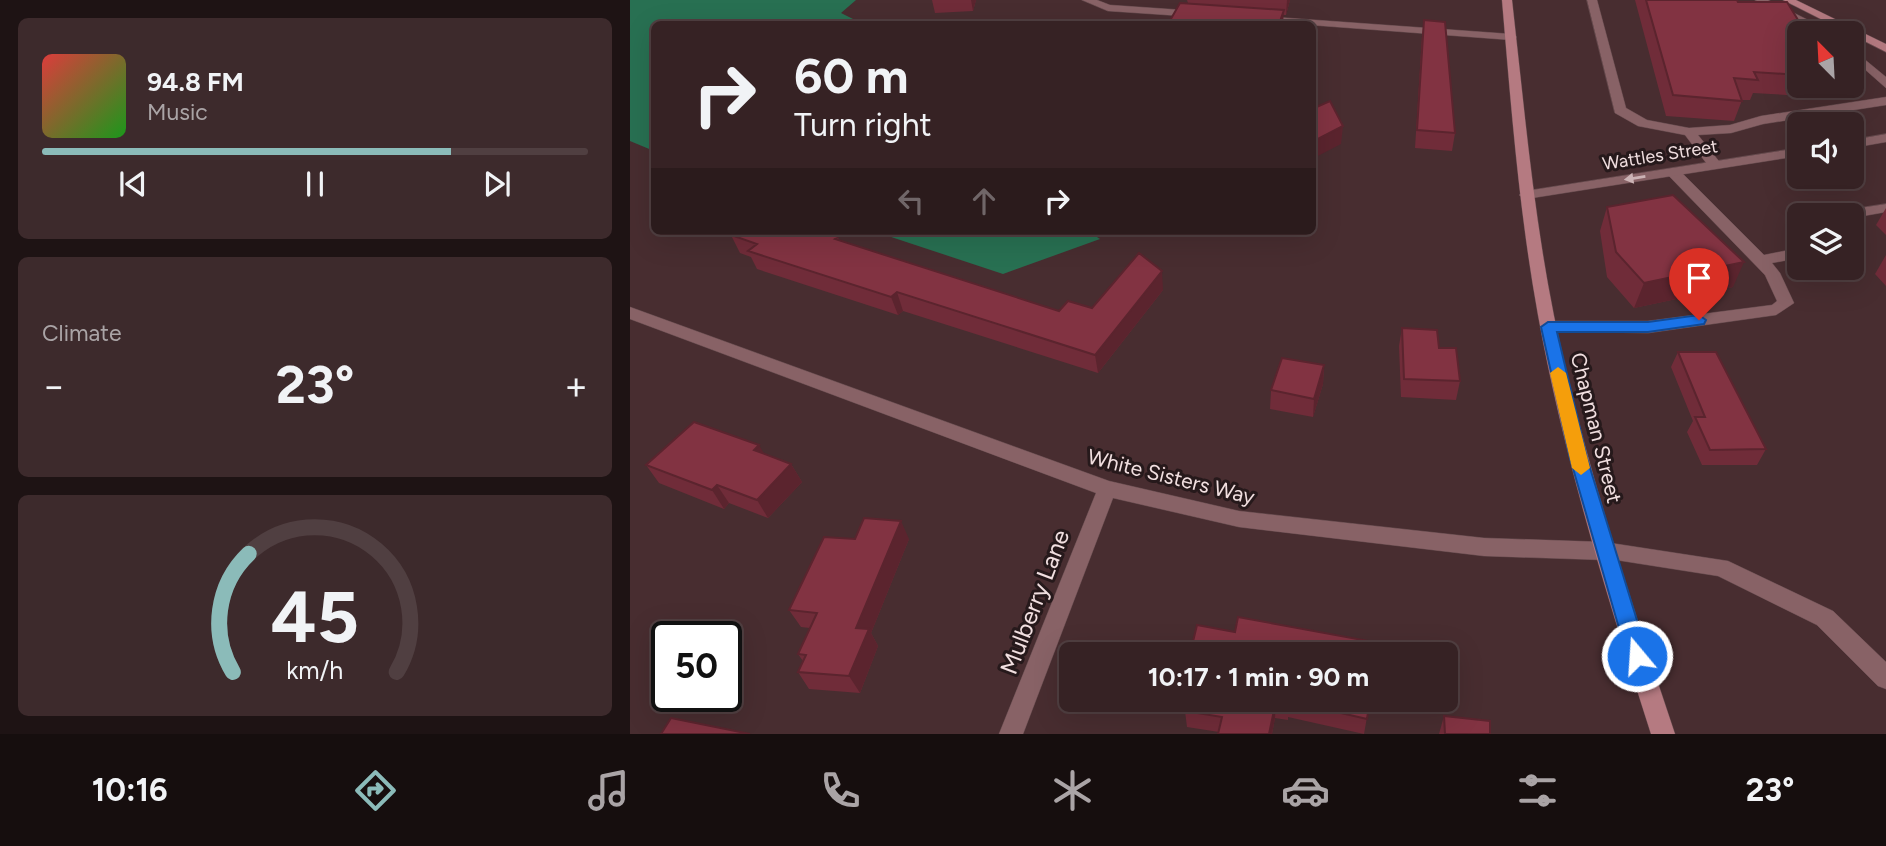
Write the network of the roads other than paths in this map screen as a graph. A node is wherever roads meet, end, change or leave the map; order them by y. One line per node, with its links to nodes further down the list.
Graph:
1 (1087, 0): 6 (street)
2 (1507, 0): 12 (main road, Chapman Street)
3 (1592, 0): 18 (street)
4 (1760, 0): 9 (street)
5 (1788, 0): 10 (main road)
6 (1215, 16)
7 (1242, 18): 8 (street)
8 (1284, 21)
9 (1803, 21)
10 (1826, 21)
11 (1316, 23): 12 (street)
12 (1511, 37): 24 (main road, Chapman Street)
13 (1864, 40): 14 (main road)
14 (1886, 49)
15 (1864, 63): 16 (street)
16 (1886, 84)
17 (1886, 102): 18 (street)
18 (1689, 132): 22 (street)
19 (1886, 138): 20 (street)
20 (1864, 142)
21 (1787, 154): 22 (street, Wattles Street)
22 (1714, 165): 23 (street, Wattles Street)
23 (1673, 172): 24 (street, Wattles Street, one-way to 24); 28 (street)
24 (1526, 195): 30 (main road, Chapman Street)
25 (1886, 208): 26 (street)
26 (1864, 211)
27 (1787, 255): 28 (street)
28 (1760, 261): 30 (street)
29 (630, 313): 31 (street, White Sisters Way)
30 (1548, 327): 32 (main road, Chapman Street)
31 (1107, 489): 32 (street, White Sisters Way); 34 (street, Mulberry Lane)
32 (1604, 551): 33 (street, White Sisters Way); 35 (main road, Chapman Street)
33 (1886, 678)
34 (1011, 734)
35 (1663, 734)

